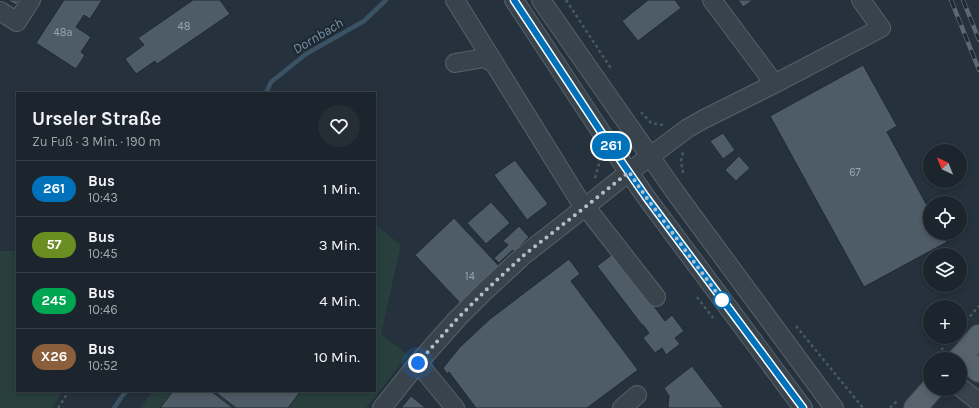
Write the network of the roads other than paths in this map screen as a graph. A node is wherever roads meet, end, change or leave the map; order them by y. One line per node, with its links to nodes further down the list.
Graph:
1 (31, 0): 7 (street)
2 (455, 0): 9 (street)
3 (514, 0): 12 (street)
4 (541, 0): 11 (street)
5 (712, 0): 10 (street)
6 (862, 0): 10 (street)
7 (0, 11)
8 (455, 63): 9 (street)
9 (494, 63): 13 (street)
10 (774, 84): 11 (street)
11 (650, 156): 12 (street); 28 (street)
12 (629, 172): 13 (street); 27 (street)
13 (585, 207): 14 (street); 18 (street)
14 (656, 297)
15 (972, 329): 16 (main road)
16 (963, 352)
17 (967, 362): 19 (main road)
18 (418, 363): 24 (street); 25 (street)
19 (979, 371)
20 (967, 393): 23 (street)
21 (637, 395): 26 (street)
22 (926, 396): 29 (main road)
23 (979, 402)
24 (382, 408)
25 (455, 408)
26 (622, 408)
27 (803, 408)
28 (834, 408)
29 (915, 408)

